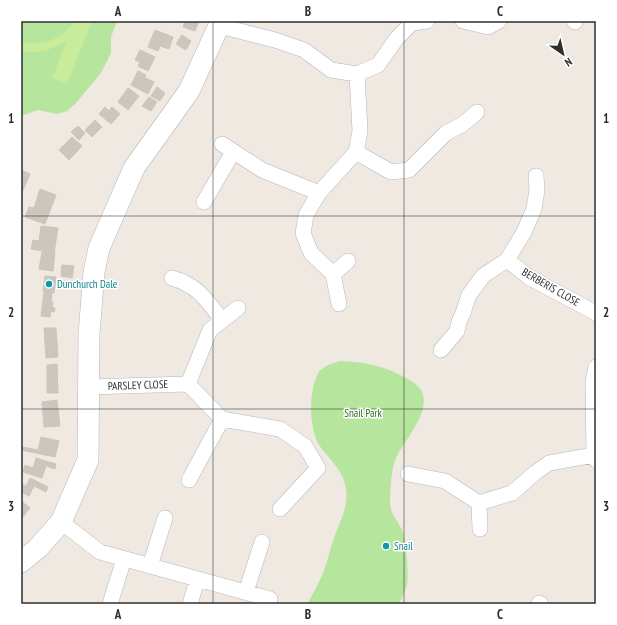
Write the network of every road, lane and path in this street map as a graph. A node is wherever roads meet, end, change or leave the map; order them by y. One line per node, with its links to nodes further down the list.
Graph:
1 (463, 21): 2 (street)
2 (500, 21)
3 (416, 22): 5 (street)
4 (220, 23): 5 (street); 22 (street)
5 (357, 74): 7 (street)
6 (477, 112): 7 (street)
7 (356, 152): 9 (street)
8 (536, 176): 11 (street)
9 (319, 193): 10 (street); 13 (street)
10 (204, 202)
11 (507, 260): 17 (street, BERBERIS CLOSE); 19 (street)
12 (348, 261): 13 (street)
13 (333, 274): 15 (street)
14 (172, 278): 18 (street)
15 (339, 304)
16 (238, 308): 18 (street)
17 (596, 313)
18 (222, 320): 21 (street)
19 (440, 350)
20 (596, 368): 24 (street)
21 (188, 384): 22 (street, PARSLEY CLOSE); 23 (street)
22 (89, 387): 30 (street)
23 (222, 419): 26 (street); 28 (street)
24 (595, 458): 27 (street)
25 (408, 474): 27 (street)
26 (189, 480)
27 (479, 503): 31 (street)
28 (280, 509)
29 (165, 518): 35 (street)
30 (61, 522): 33 (street); 34 (street)
31 (480, 529)
32 (262, 542): 37 (street)
33 (124, 559): 35 (street); 38 (street)
34 (21, 562)
35 (150, 566): 36 (street)
36 (197, 580): 37 (street); 39 (street)
37 (246, 592): 40 (street)
38 (110, 604)
39 (190, 604)
40 (269, 604)

